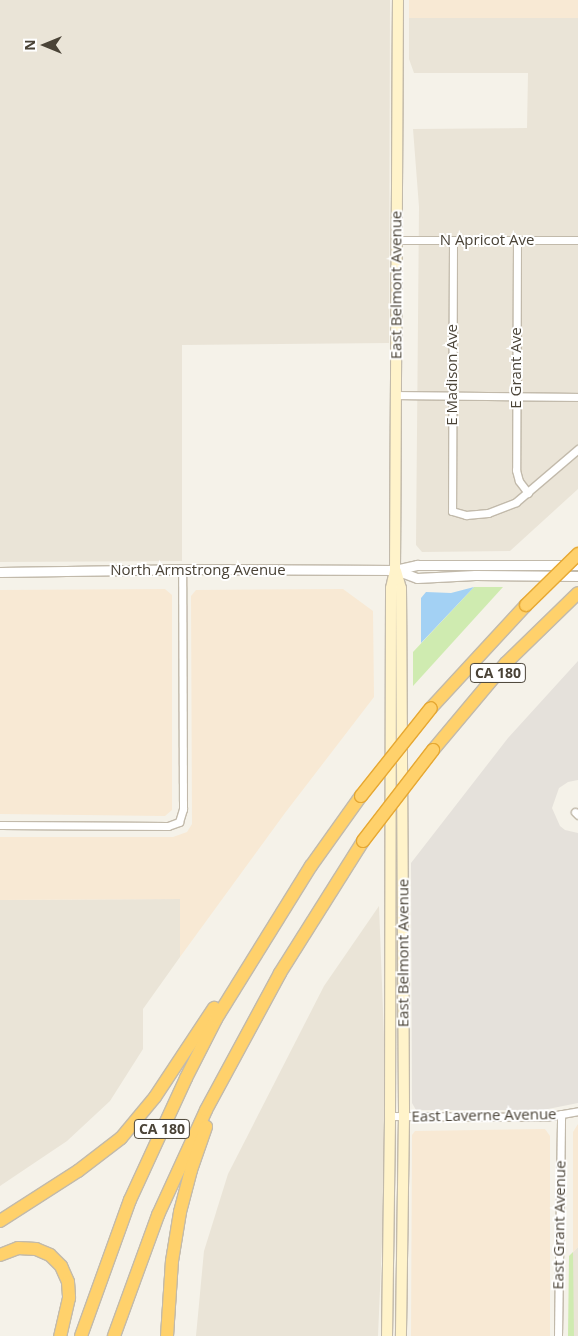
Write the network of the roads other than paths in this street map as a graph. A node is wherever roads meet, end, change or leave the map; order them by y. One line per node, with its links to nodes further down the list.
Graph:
1 (398, 0): 2 (main road, East Belmont Avenue)
2 (396, 240): 3 (street, N Apricot Ave); 6 (main road, East Belmont Avenue)
3 (453, 240): 4 (street, N Apricot Ave); 7 (street, E Madison Ave)
4 (517, 240): 5 (street, N Apricot Ave); 8 (street, E Grant Ave)
5 (578, 240)
6 (396, 395): 7 (street); 15 (main road, East Belmont Avenue)
7 (452, 396): 8 (street); 11 (street, E Madison Ave)
8 (515, 396): 9 (street); 11 (street, E Grant Ave)
9 (578, 397)
10 (578, 449): 11 (street)
11 (528, 493)
12 (578, 554): 20 (highway, CA 180, bridge)
13 (578, 565): 15 (street, North Armstrong Avenue)
14 (182, 569): 15 (street, North Armstrong Avenue); 16 (street, North Armstrong Avenue); 19 (street)
15 (396, 570): 17 (street, North Armstrong Avenue); 24 (main road, East Belmont Avenue); 25 (main road, East Belmont Avenue)
16 (0, 572)
17 (578, 576)
18 (573, 597): 21 (highway, CA 180, bridge)
19 (0, 825)
20 (268, 933): 26 (highway); 29 (highway, CA 180)
21 (252, 1024): 30 (highway, CA 180); 31 (highway)
22 (578, 1111): 23 (street, East Laverne Avenue)
23 (561, 1114): 25 (street, East Laverne Avenue); 34 (street, East Grant Avenue)
24 (390, 1116): 25 (street, East Laverne Avenue); 32 (main road, East Belmont Avenue)
25 (404, 1116): 33 (main road, East Belmont Avenue)
26 (0, 1221)
27 (0, 1255): 28 (highway)
28 (60, 1336)
29 (81, 1336)
30 (114, 1336)
31 (168, 1336)
32 (387, 1336)
33 (401, 1336)
34 (558, 1336)

